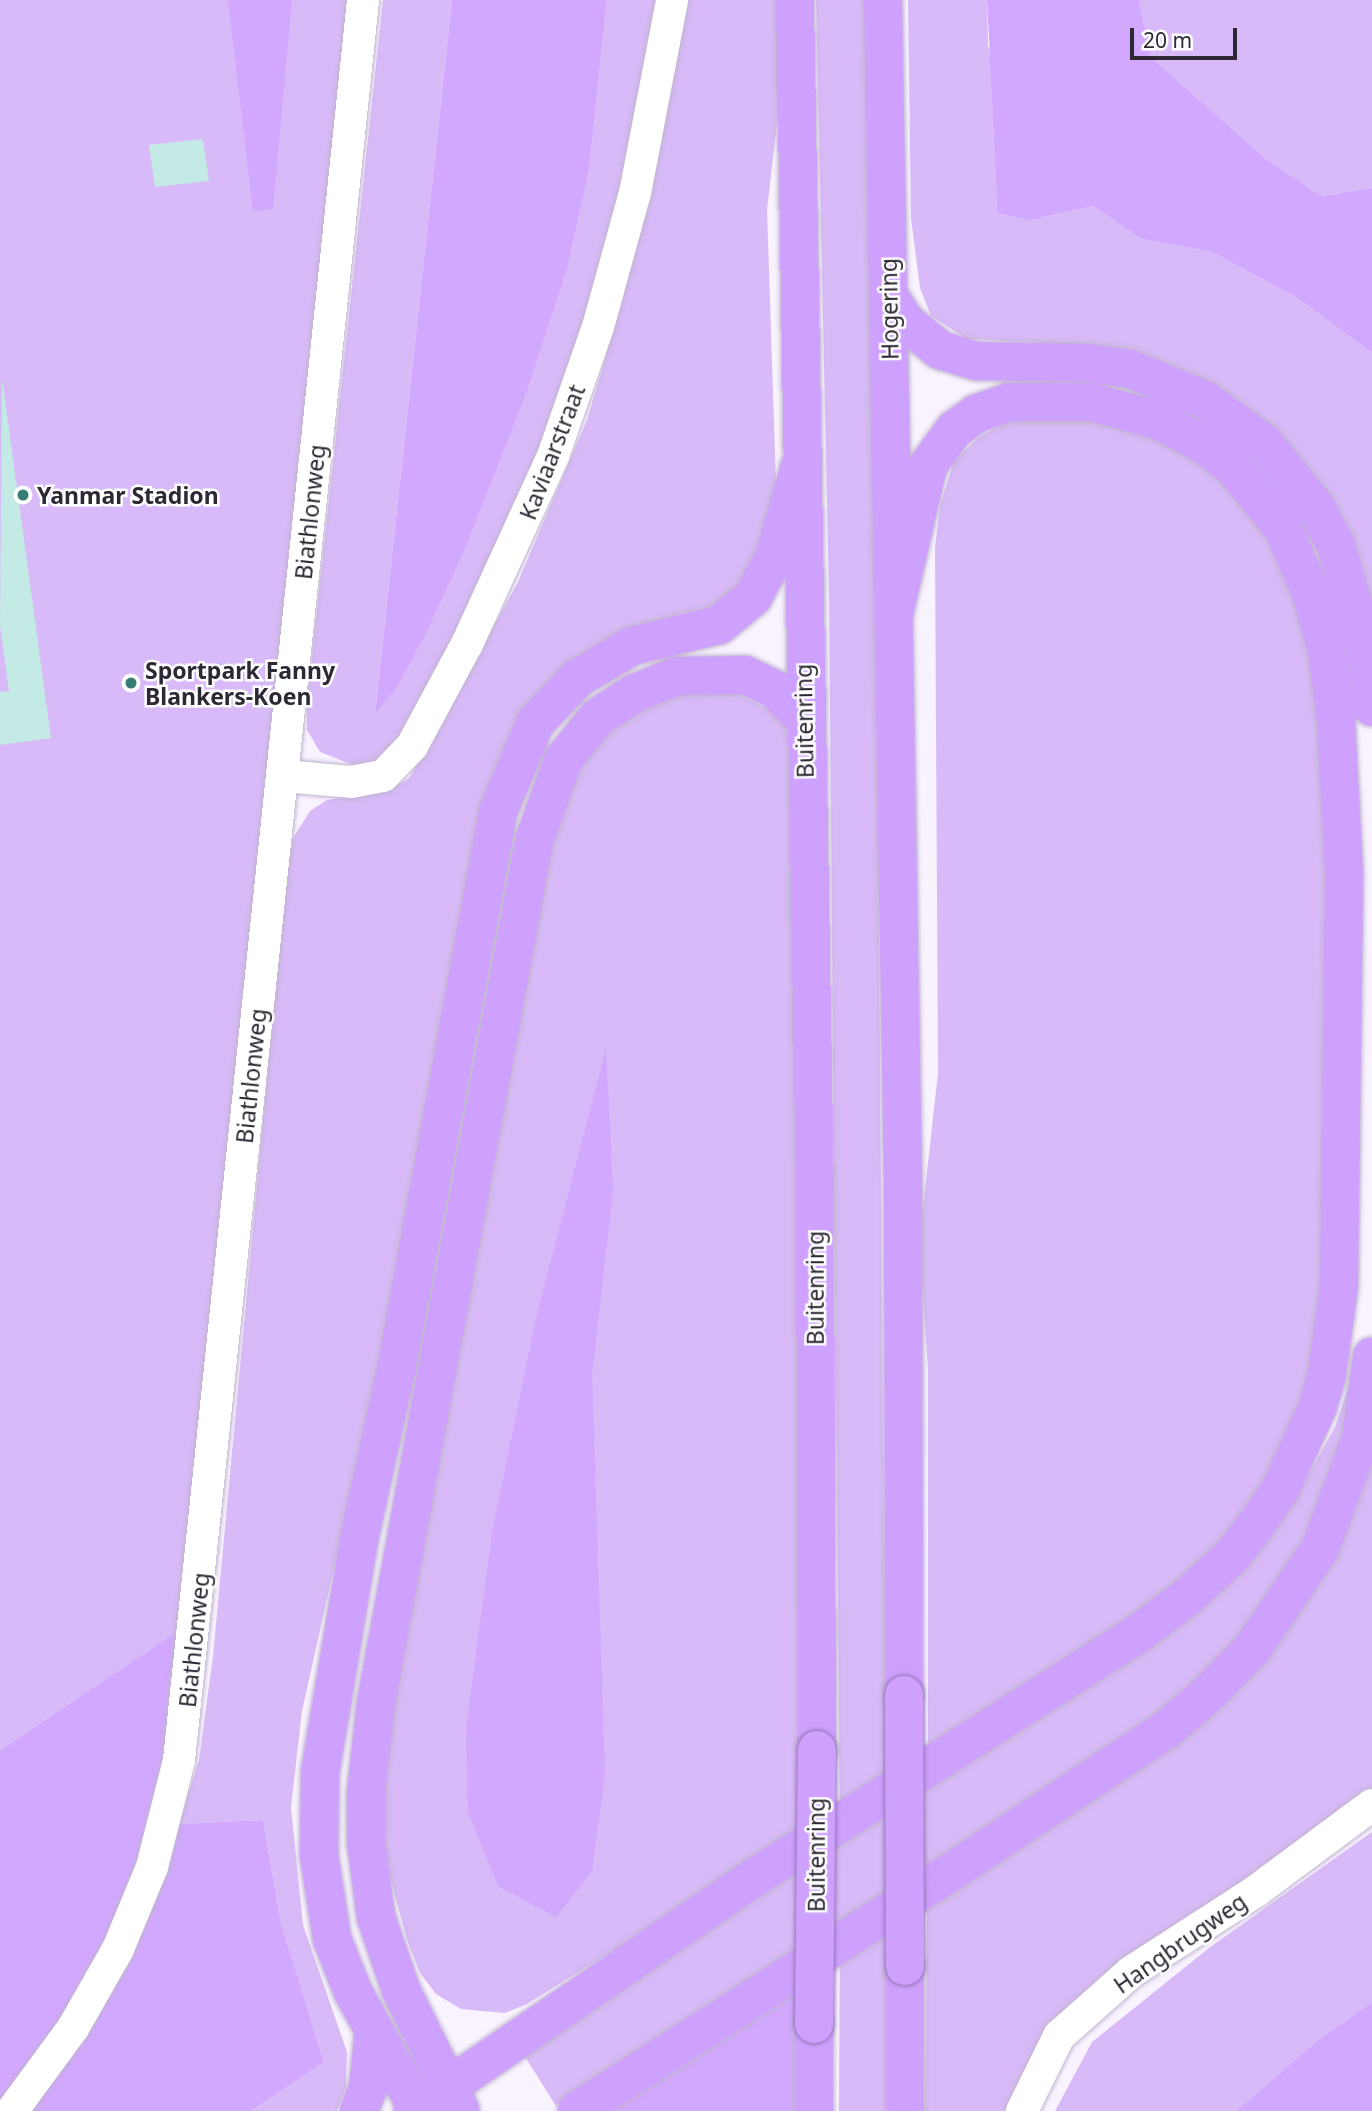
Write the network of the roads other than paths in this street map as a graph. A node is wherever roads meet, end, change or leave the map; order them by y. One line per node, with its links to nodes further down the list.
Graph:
1 (363, 0): 10 (street, Biathlonweg)
2 (671, 0): 10 (street, Kaviaarstraat)
3 (795, 0): 6 (highway)
4 (883, 0): 5 (highway, Hogering)
5 (889, 296): 7 (highway, Hogering); 8 (highway)
6 (800, 466): 9 (highway, Buitenring); 13 (highway)
7 (893, 618): 14 (highway); 20 (highway, bridge)
8 (1372, 707)
9 (804, 719): 14 (highway); 19 (highway, Buitenring, bridge)
10 (283, 776): 16 (street, Biathlonweg)
11 (1372, 1357): 18 (highway)
12 (1372, 1805): 21 (street, Hangbrugweg)
13 (374, 2031): 15 (highway); 17 (highway)
14 (456, 2098): 15 (highway)
15 (416, 2110)
16 (12, 2111)
17 (359, 2111)
18 (577, 2111)
19 (814, 2111)
20 (905, 2111)
21 (1022, 2111)

